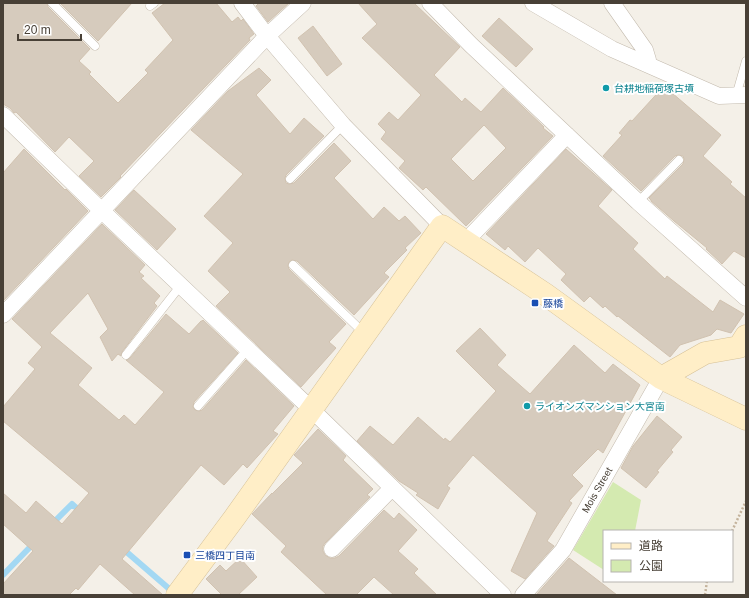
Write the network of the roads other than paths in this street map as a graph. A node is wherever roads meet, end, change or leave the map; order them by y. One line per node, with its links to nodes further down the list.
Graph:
1 (52, 3): 8 (lane)
2 (242, 3): 7 (street)
3 (303, 3): 7 (street)
4 (430, 3): 14 (street)
5 (533, 3): 10 (street)
6 (612, 3): 10 (street)
7 (267, 36): 13 (street); 18 (street)
8 (95, 46)
9 (746, 61): 11 (lane)
10 (647, 64): 11 (street)
11 (741, 96)
12 (3, 115): 18 (street)
13 (343, 125): 16 (lane); 19 (street)
14 (567, 135): 17 (street); 20 (street)
15 (679, 160): 17 (lane)
16 (290, 179)
17 (638, 202): 23 (street)
18 (102, 211): 22 (street); 24 (street)
19 (442, 226): 20 (street); 25 (street)
20 (465, 242): 29 (street)
21 (293, 265): 25 (lane)
22 (180, 285): 27 (street); 28 (lane)
23 (746, 298)
24 (3, 315)
25 (365, 334): 31 (street)
26 (746, 336): 29 (street)
27 (248, 349): 30 (lane); 31 (street)
28 (126, 355)
29 (661, 378): 32 (street); 37 (street, Mois Street)
30 (198, 406)
31 (311, 409): 33 (street); 35 (street)
32 (746, 419)
33 (392, 488): 34 (street); 36 (street)
34 (332, 550)
35 (177, 595)
36 (503, 595)
37 (523, 595)

